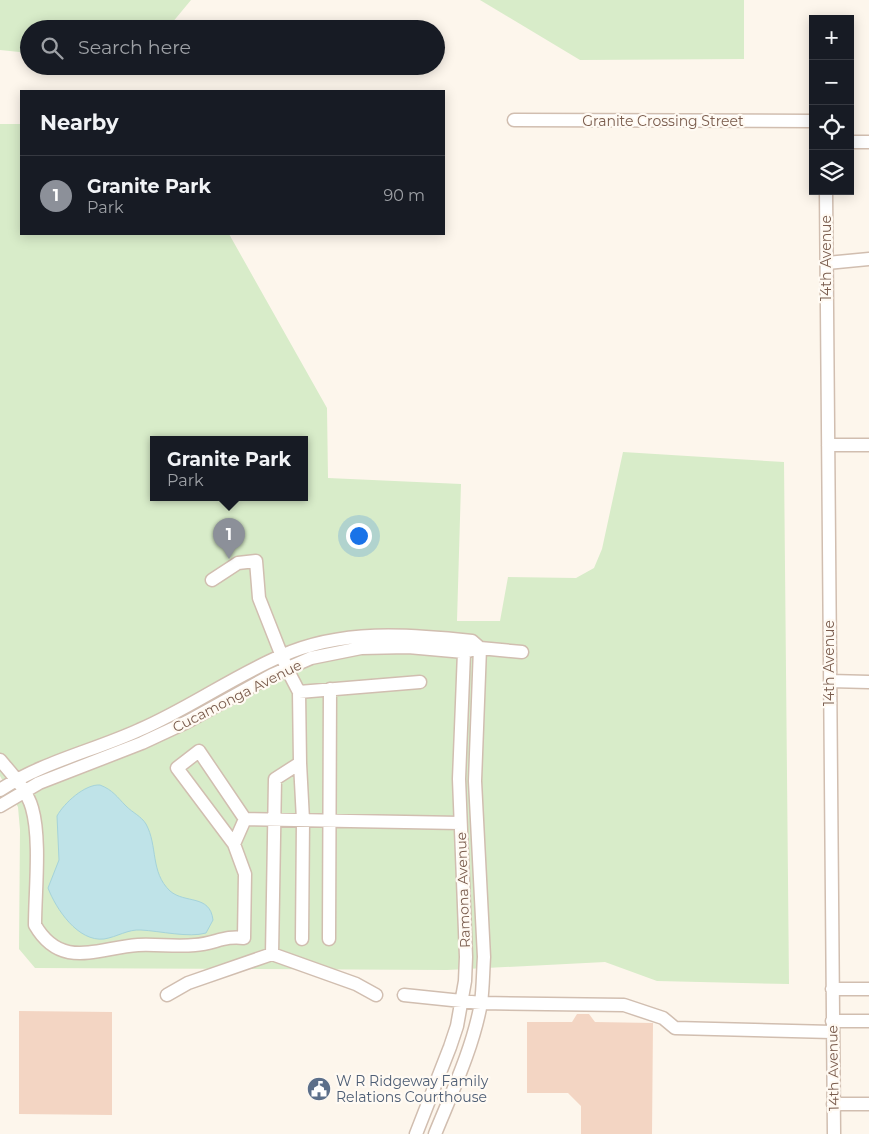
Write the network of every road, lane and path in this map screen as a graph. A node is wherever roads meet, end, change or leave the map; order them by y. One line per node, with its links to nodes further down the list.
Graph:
1 (514, 120): 2 (street, Granite Crossing Street)
2 (809, 122)
3 (854, 142): 4 (street)
4 (869, 142)
5 (826, 195): 7 (street, 14th Avenue)
6 (869, 259): 7 (street)
7 (826, 263): 8 (street, 14th Avenue)
8 (828, 445): 9 (street); 16 (street, 14th Avenue)
9 (869, 445)
10 (212, 580): 14 (street)
11 (476, 645): 12 (street, Cucamonga Avenue); 13 (street); 14 (street, Cucamonga Avenue); 41 (street, Ramona Avenue)
12 (464, 652): 15 (street, Cucamonga Avenue); 30 (street, Ramona Avenue)
13 (522, 652)
14 (282, 655): 15 (street); 23 (street, Cucamonga Avenue)
15 (287, 669): 20 (street); 23 (street, Cucamonga Avenue)
16 (830, 681): 18 (street); 35 (street, 14th Avenue)
17 (420, 682): 19 (street)
18 (869, 682)
19 (330, 689): 20 (street); 29 (street)
20 (299, 692): 22 (street)
21 (0, 760): 23 (street)
22 (300, 762): 27 (street); 28 (street)
23 (19, 785): 24 (street, Cucamonga Avenue); 25 (street, Cucamonga Avenue); 31 (street)
24 (0, 790)
25 (0, 806)
26 (245, 819): 27 (street); 31 (street); 31 (street)
27 (274, 820): 28 (street); 34 (street)
28 (302, 820): 29 (street); 32 (street)
29 (330, 821): 30 (street); 33 (street)
30 (460, 823): 40 (street, Ramona Avenue)
31 (234, 844)
32 (302, 939)
33 (329, 939)
34 (272, 954): 37 (street); 38 (street)
35 (832, 989): 36 (street); 43 (street, 14th Avenue)
36 (869, 989)
37 (167, 995)
38 (376, 995)
39 (404, 995): 40 (street)
40 (462, 1001): 41 (street); 46 (street, Ramona Avenue)
41 (481, 1003): 43 (street); 47 (street, Ramona Avenue)
42 (869, 1021): 43 (street)
43 (832, 1027): 44 (street, 14th Avenue)
44 (833, 1104): 45 (street); 48 (street, 14th Avenue)
45 (869, 1104)
46 (416, 1134)
47 (435, 1134)
48 (834, 1134)

